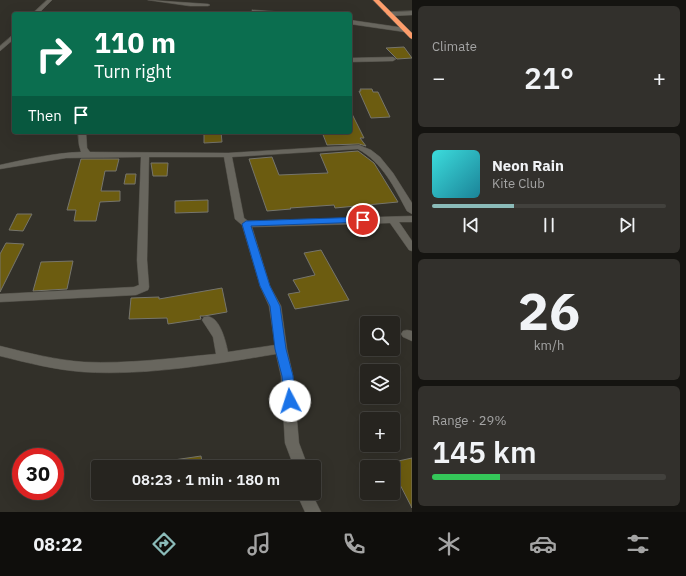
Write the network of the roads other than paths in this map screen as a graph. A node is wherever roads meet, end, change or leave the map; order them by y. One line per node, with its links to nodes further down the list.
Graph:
1 (50, 0): 6 (street)
2 (150, 0): 4 (street)
3 (376, 0): 9 (highway)
4 (208, 5)
5 (254, 11): 7 (street)
6 (37, 12)
7 (263, 12)
8 (412, 13): 9 (street)
9 (389, 14): 11 (highway)
10 (352, 22): 11 (street)
11 (405, 30): 12 (highway)
12 (412, 37)
13 (12, 38): 14 (street)
14 (0, 49)
15 (393, 58): 16 (street)
16 (352, 60)
17 (82, 134): 18 (street)
18 (90, 154): 19 (street); 21 (street)
19 (145, 155): 20 (street); 27 (street)
20 (228, 155): 22 (street); 25 (street)
21 (0, 166)
22 (412, 211)
23 (392, 219): 24 (street); 25 (street); 26 (street)
24 (412, 219)
25 (246, 224): 29 (street)
26 (412, 248)
27 (0, 298)
28 (208, 320): 31 (street)
29 (281, 349): 31 (street); 32 (street)
30 (0, 351): 31 (street)
31 (223, 358)
32 (298, 460)
33 (308, 500): 34 (street)
34 (313, 512)

